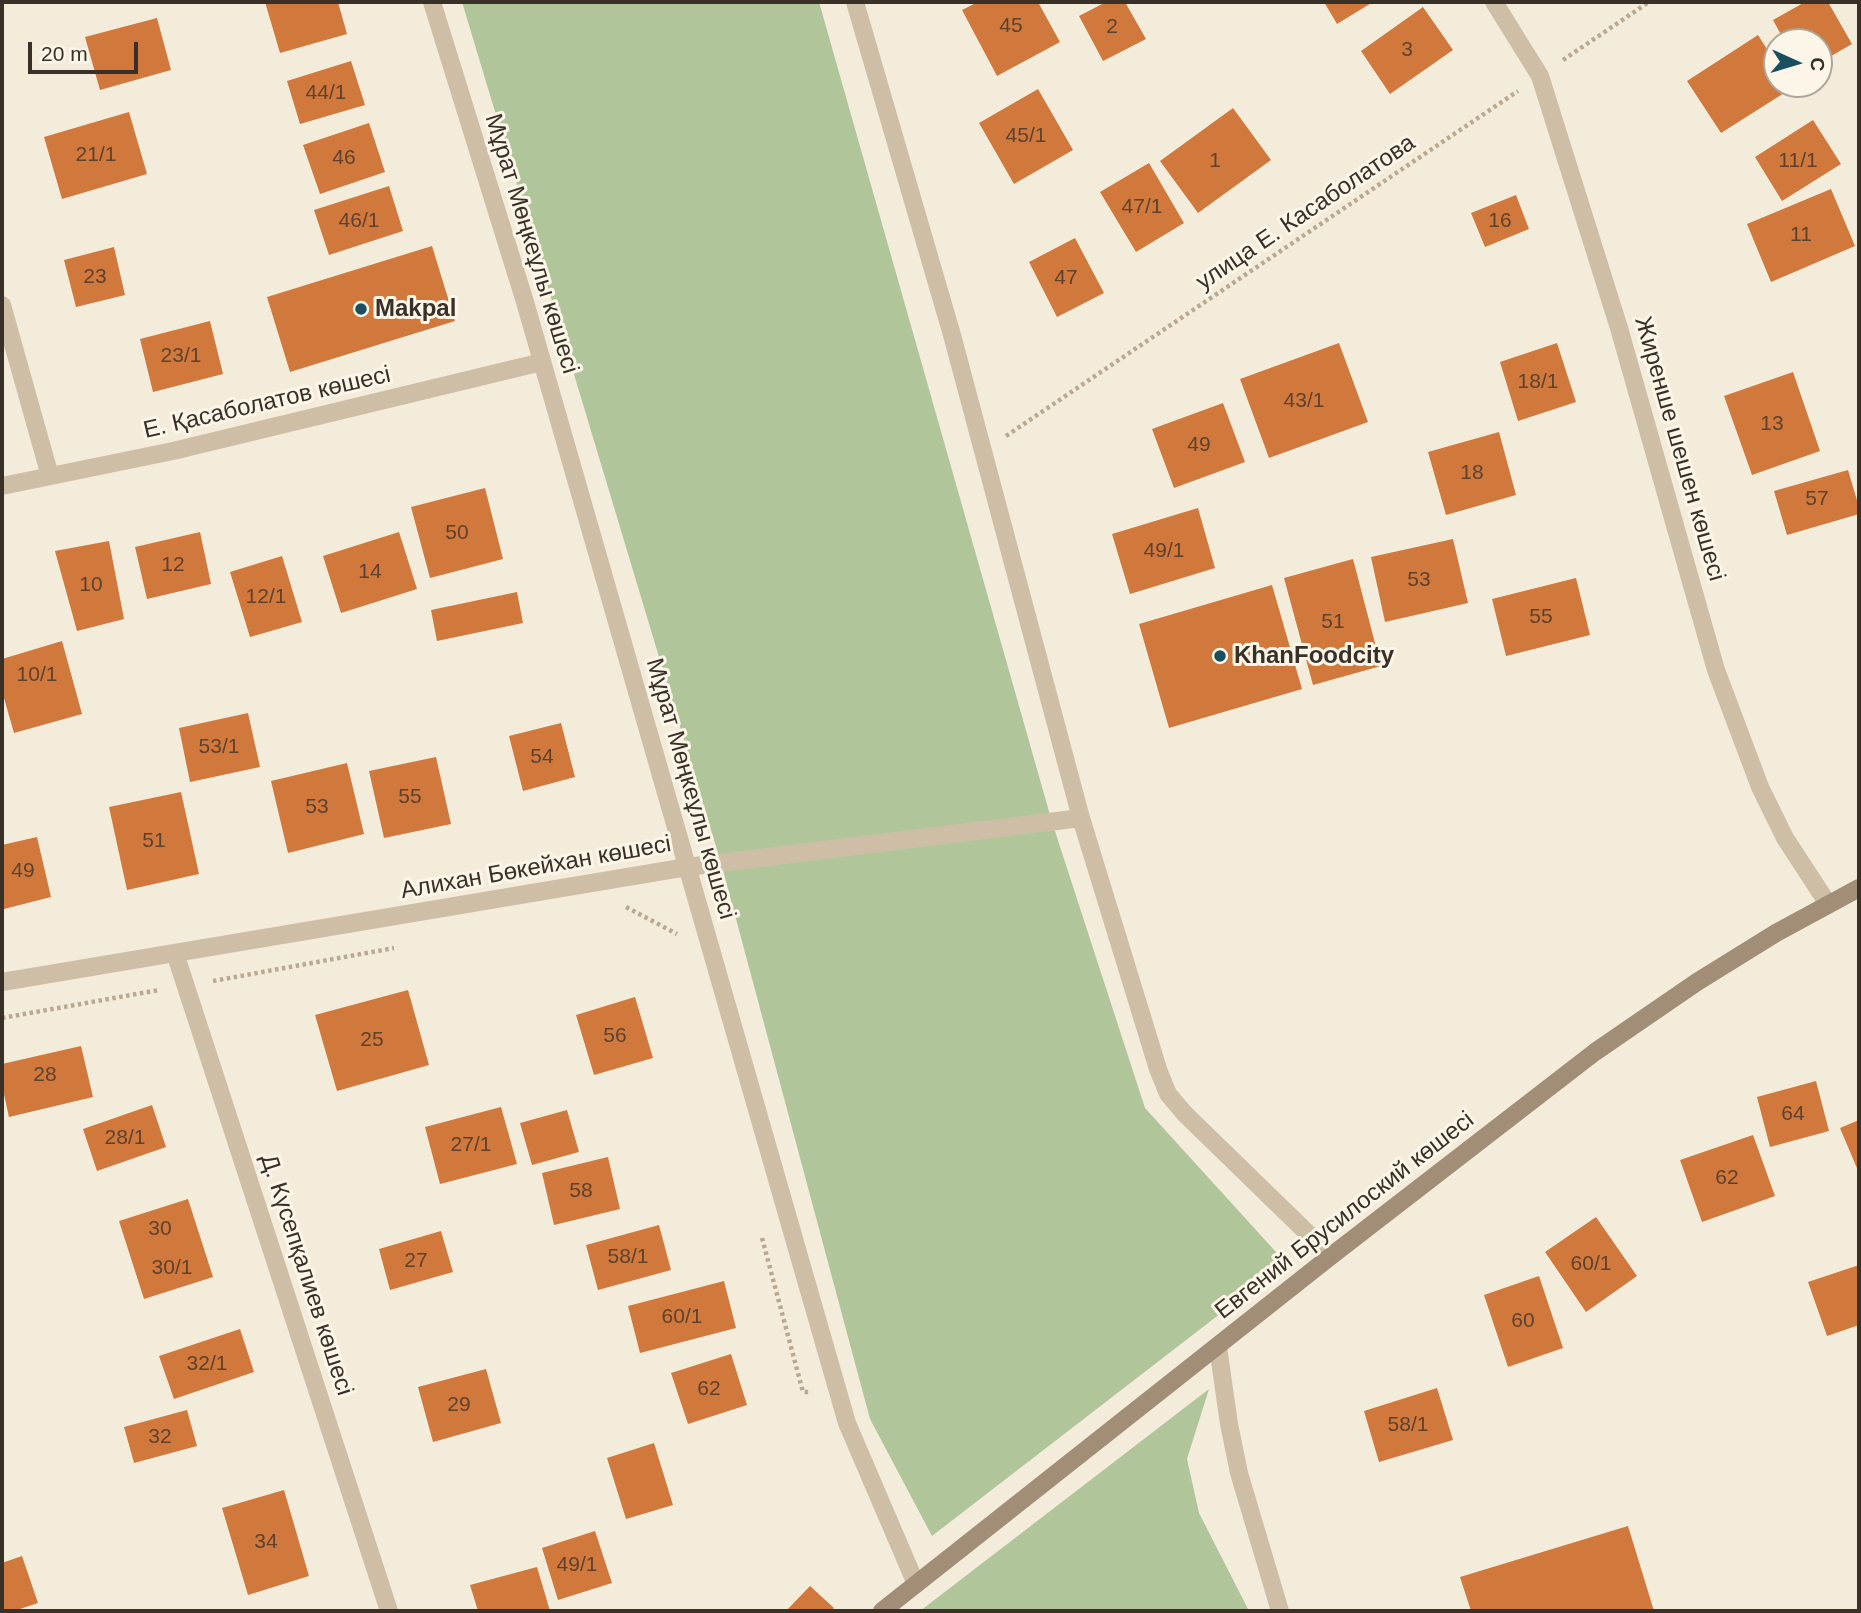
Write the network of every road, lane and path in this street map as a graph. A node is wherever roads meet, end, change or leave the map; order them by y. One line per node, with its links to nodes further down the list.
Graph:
1 (432, 2): 7 (street, Мұрат Мөңкеұлы көшесі)
2 (855, 2): 8 (street)
3 (1494, 2): 5 (street, Жиренше шешен көшесі)
4 (1648, 2): 5 (path, улица Е. Касаболатова)
5 (1540, 76): 8 (path, улица Е. Касаболатова); 14 (street, Жиренше шешен көшесі)
6 (2, 305): 9 (street)
7 (542, 362): 9 (street, Е. Қасаболатов көшесі); 12 (street, Мұрат Мөңкеұлы көшесі)
8 (982, 452): 11 (street)
9 (50, 476): 10 (street, Е. Қасаболатов көшесі)
10 (2, 486)
11 (1081, 818): 12 (street, Алихан Бөкейхан көшесі); 23 (street)
12 (687, 867): 18 (street, Алихан Бөкейхан көшесі); 25 (street, Мұрат Мөңкеұлы көшесі)
13 (1859, 888): 14 (main road, Евгений Брусилоский көшесі)
14 (1828, 904): 23 (main road, Евгений Брусилоский көшесі)
15 (624, 906): 16 (path)
16 (681, 937)
17 (405, 946): 20 (path)
18 (175, 953): 19 (street, Алихан Бөкейхан көшесі); 20 (street, Д. Күсепқалиев көшесі)
19 (2, 982)
20 (186, 985): 21 (path); 27 (street, Д. Күсепқалиев көшесі)
21 (2, 1018)
22 (760, 1232): 25 (path)
23 (1331, 1256): 24 (main road, Евгений Брусилоский көшесі)
24 (1218, 1347): 26 (main road, Евгений Брусилоский көшесі); 29 (street)
25 (837, 1391): 26 (street, Мұрат Мөңкеұлы көшесі)
26 (916, 1584): 28 (main road, Евгений Брусилоский көшесі)
27 (389, 1611)
28 (881, 1611)
29 (1280, 1611)

